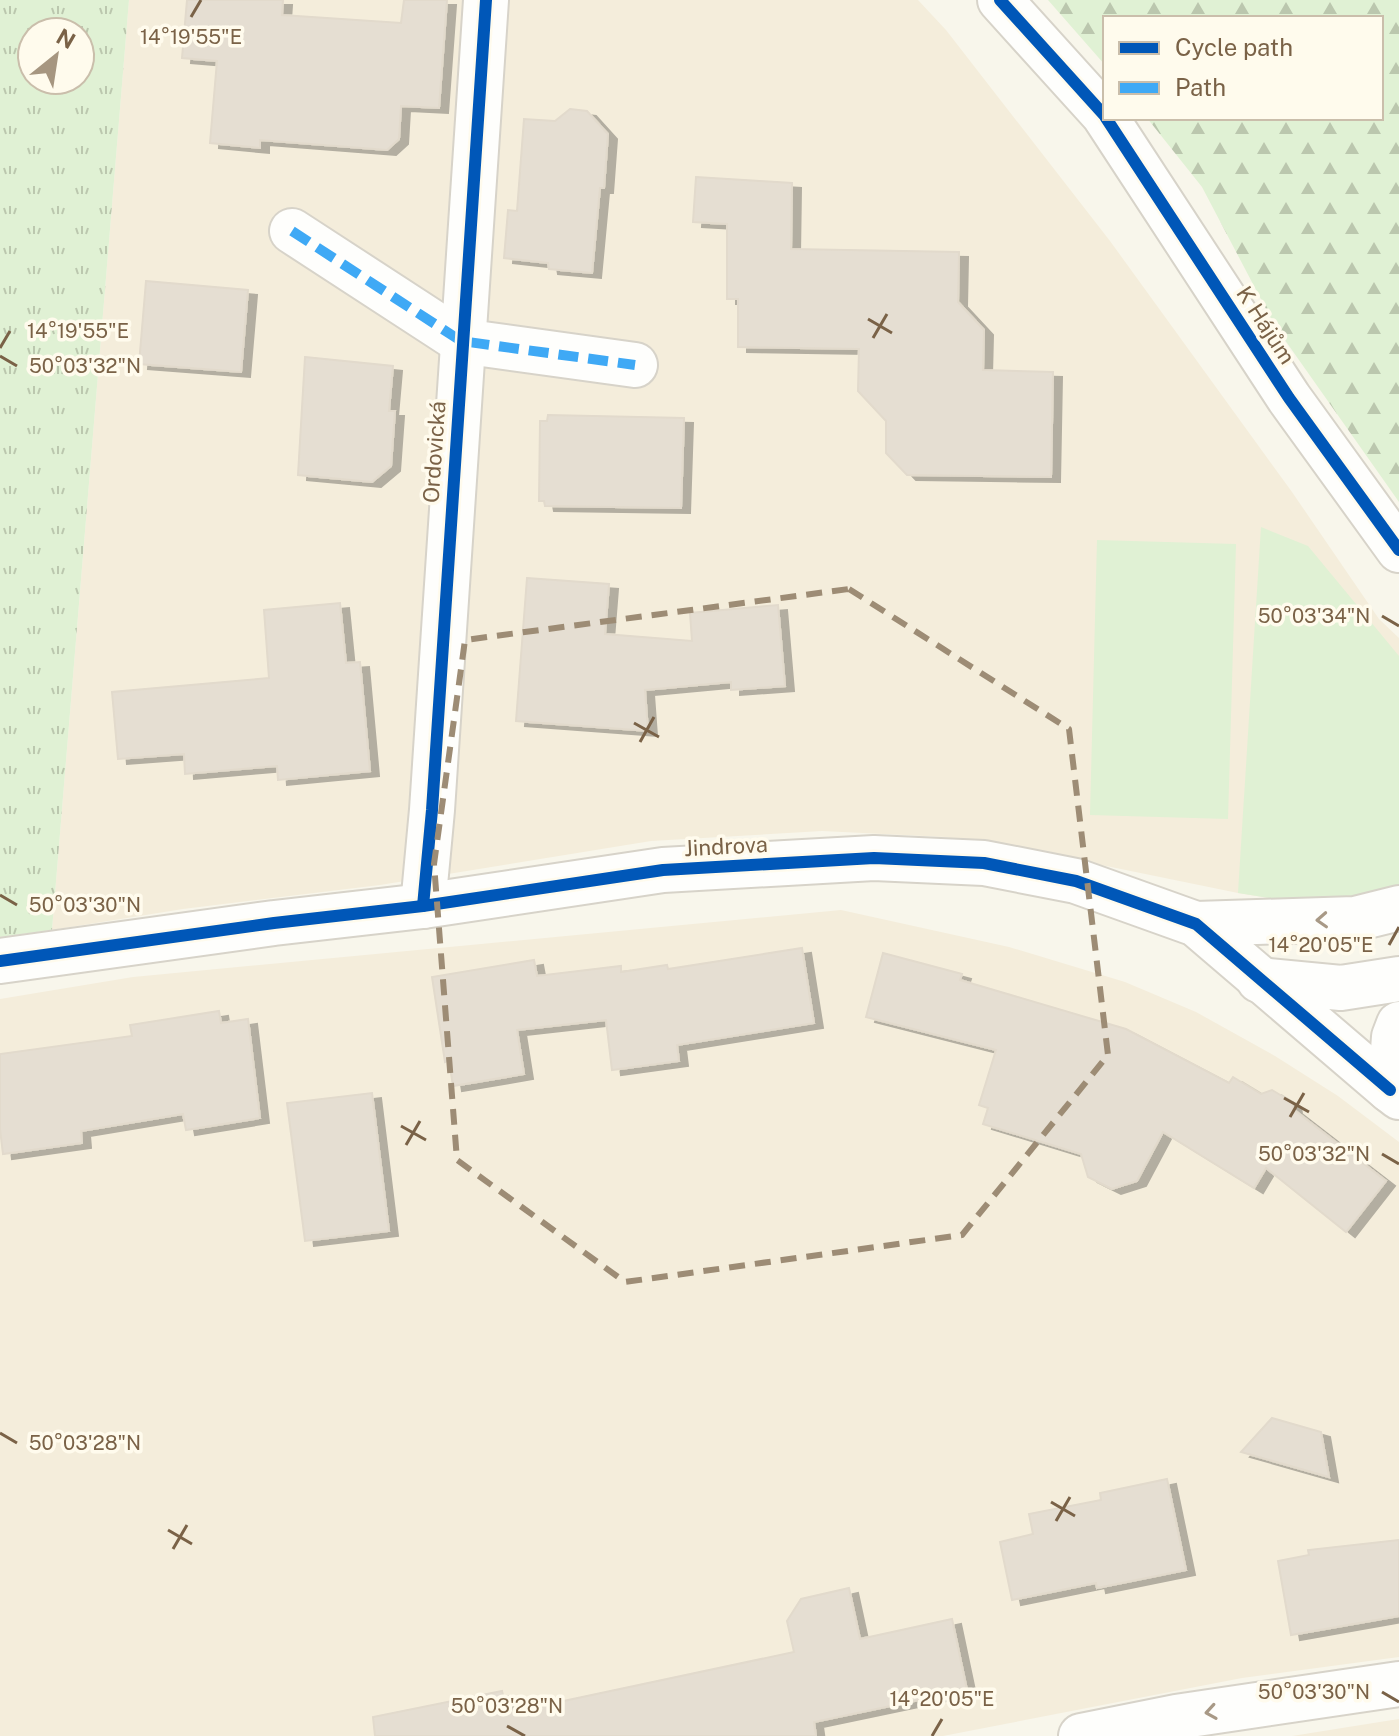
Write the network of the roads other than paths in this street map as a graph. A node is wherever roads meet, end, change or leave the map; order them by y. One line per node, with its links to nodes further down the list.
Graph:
1 (486, 0): 6 (street, Ordovická)
2 (1000, 0): 3 (street, K Hájům)
3 (1103, 114)
4 (1108, 120): 8 (street, K Hájům)
5 (292, 231): 6 (street)
6 (461, 341): 7 (street); 9 (street, Ordovická)
7 (635, 365)
8 (1399, 550)
9 (423, 906): 11 (street, Jindrova); 12 (street, Jindrova)
10 (1399, 908): 11 (street, Jindrova, one-way to 11)
11 (1196, 924): 14 (street, Jindrova)
12 (0, 961)
13 (1399, 979): 14 (street)
14 (1259, 980): 16 (street, Jindrova)
15 (1399, 1024): 16 (street, Jindrova)
16 (1395, 1094)
17 (1399, 1684): 18 (street, one-way to 18)
18 (1081, 1736)

